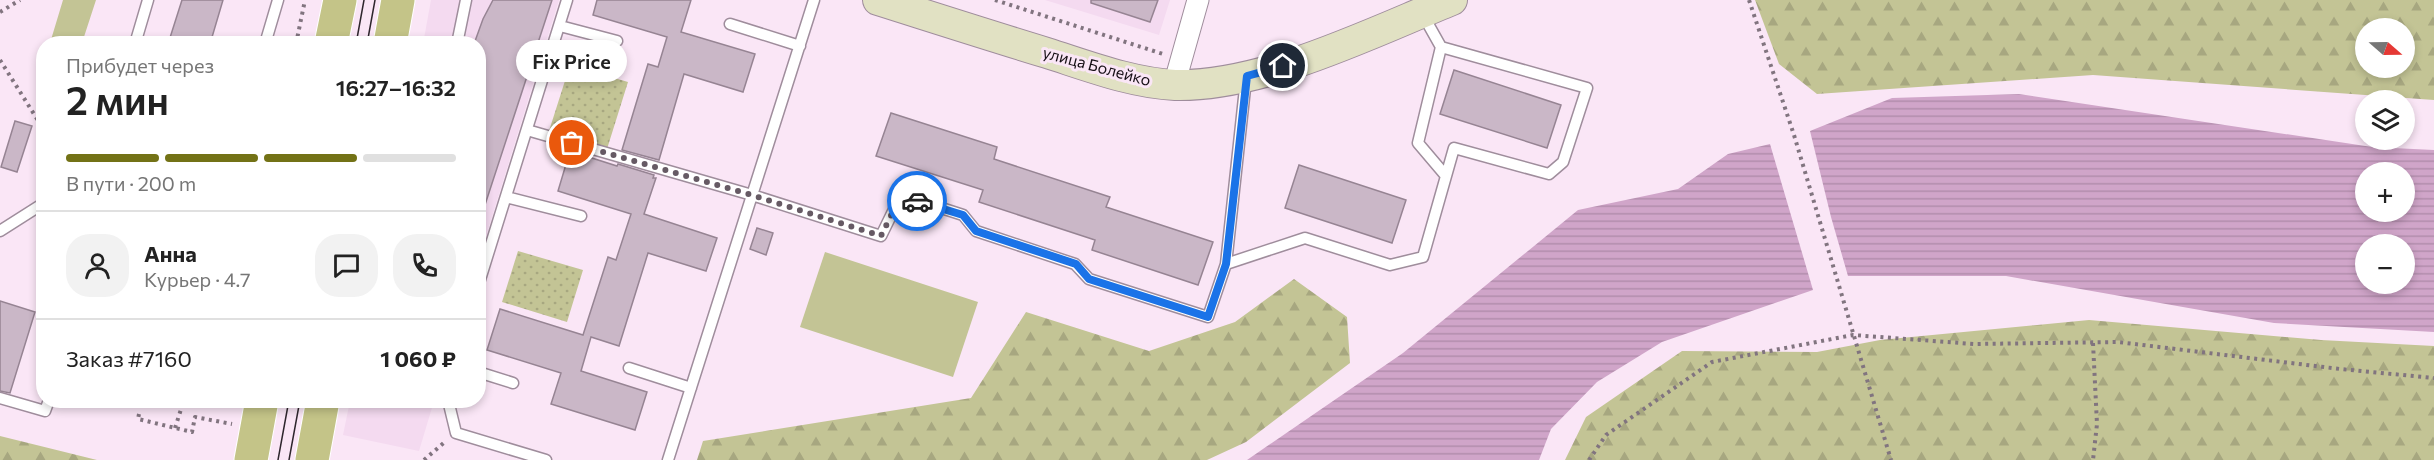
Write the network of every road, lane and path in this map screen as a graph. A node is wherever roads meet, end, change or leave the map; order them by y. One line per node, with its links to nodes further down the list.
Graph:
1 (20, 0): 15 (path)
2 (148, 0): 19 (lane)
3 (278, 0): 20 (lane)
4 (305, 0): 21 (path)
5 (340, 0): 22 (main road)
6 (398, 0): 23 (main road)
7 (466, 0): 24 (lane)
8 (567, 0): 18 (lane)
9 (814, 0): 26 (lane)
10 (878, 0): 29 (street, улица Болейко)
11 (995, 0): 29 (path)
12 (1198, 0): 29 (street)
13 (1452, 0): 16 (street, улица Болейко)
14 (1749, 0): 41 (path)
15 (0, 12)
16 (1422, 12): 27 (lane); 30 (street, улица Болейко)
17 (730, 24): 26 (lane)
18 (560, 26): 25 (lane); 32 (lane)
19 (137, 36)
20 (267, 36)
21 (298, 36)
22 (333, 36)
23 (391, 36)
24 (459, 36)
25 (617, 41)
26 (800, 46): 34 (lane)
27 (1441, 47): 33 (lane); 33 (lane)
28 (0, 60): 31 (path)
29 (1178, 72): 30 (street, улица Болейко)
30 (1247, 76): 40 (lane)
31 (36, 117)
32 (527, 130): 34 (lane); 35 (lane)
33 (1446, 176): 40 (lane)
34 (752, 195): 40 (lane); 47 (lane)
35 (506, 197): 37 (lane); 39 (lane)
36 (36, 207): 38 (lane)
37 (581, 216)
38 (0, 231)
39 (486, 250)
40 (1226, 264)
41 (1853, 335): 42 (path); 63 (path); 64 (path)
42 (2093, 343): 45 (path); 65 (path)
43 (630, 368): 47 (lane)
44 (486, 375): 46 (lane)
45 (2434, 378)
46 (513, 383)
47 (691, 388): 62 (lane)
48 (0, 398): 49 (lane)
49 (46, 408)
50 (140, 408): 56 (path)
51 (181, 408): 56 (path)
52 (261, 408): 58 (main road)
53 (322, 408): 59 (main road)
54 (450, 408): 57 (lane)
55 (232, 424): 56 (path)
56 (175, 428)
57 (456, 433): 60 (path); 61 (lane)
58 (251, 460)
59 (312, 460)
60 (424, 460)
61 (546, 460)
62 (668, 460)
63 (1589, 460)
64 (1891, 460)
65 (2094, 460)

